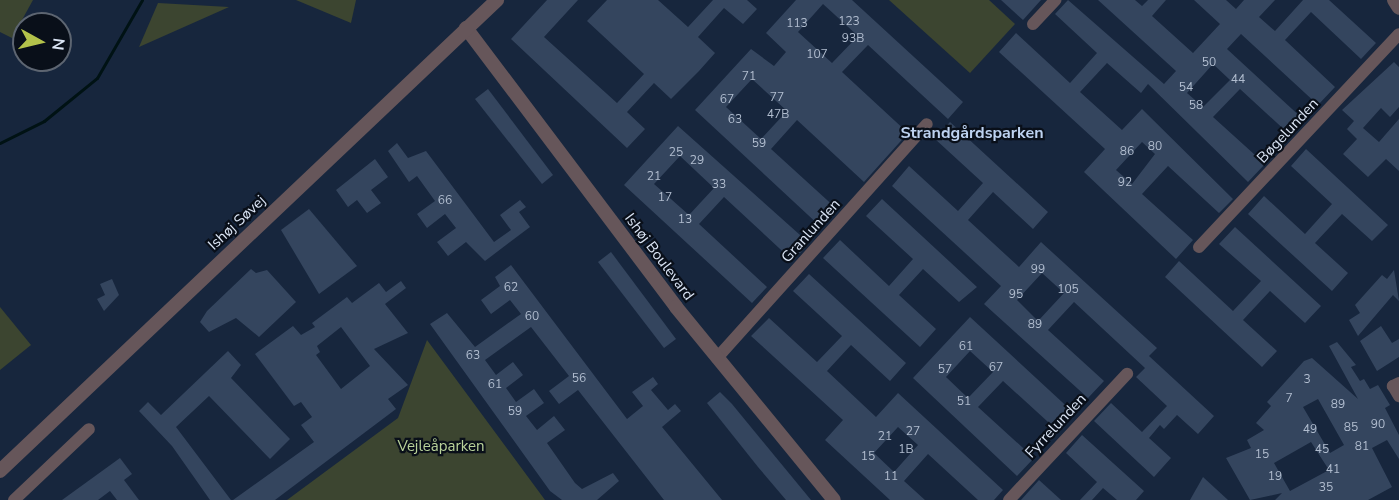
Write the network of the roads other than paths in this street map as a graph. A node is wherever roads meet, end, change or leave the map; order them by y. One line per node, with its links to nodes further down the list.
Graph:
1 (498, 0): 6 (street, Ishøj Søvej)
2 (1055, 0): 5 (street)
3 (1394, 0): 4 (street)
4 (1399, 8)
5 (1033, 24)
6 (466, 28): 10 (street, Ishøj Boulevard); 15 (street, Ishøj Søvej)
7 (1399, 34): 9 (street, Bøgelunden)
8 (927, 124): 10 (street, Granlunden)
9 (1199, 247)
10 (717, 358): 17 (street, Ishøj Boulevard)
11 (1127, 374): 18 (street, Fyrrelunden)
12 (1399, 382): 13 (street)
13 (1399, 396)
14 (89, 429): 16 (street)
15 (0, 471)
16 (14, 500)
17 (834, 500)
18 (1009, 500)

